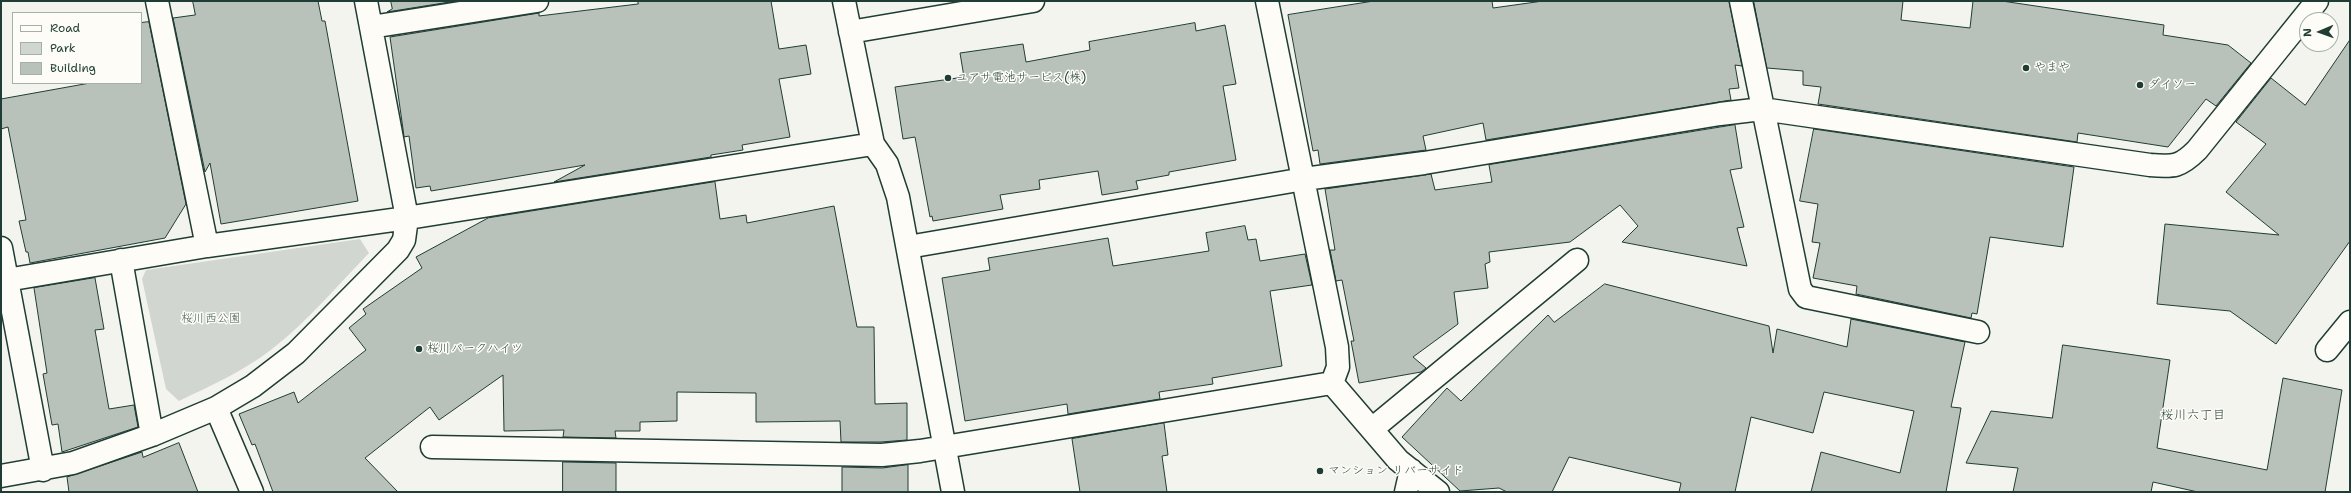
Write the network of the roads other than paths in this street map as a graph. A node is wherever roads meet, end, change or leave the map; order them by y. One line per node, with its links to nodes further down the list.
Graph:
1 (157, 1): 15 (street)
2 (366, 1): 9 (street)
3 (537, 1): 9 (street)
4 (844, 1): 10 (street)
5 (1033, 1): 10 (street)
6 (1267, 1): 13 (street)
7 (1741, 1): 11 (street)
8 (2317, 1): 11 (street)
9 (371, 27): 14 (street)
10 (850, 32): 12 (street)
11 (1762, 109): 13 (street); 22 (street)
12 (872, 144): 14 (street); 16 (street)
13 (1304, 179): 16 (street); 24 (street)
14 (407, 218): 15 (street); 25 (street)
15 (207, 246): 18 (street)
16 (908, 247): 28 (street)
17 (1, 248): 20 (street)
18 (121, 260): 20 (street); 27 (street)
19 (1577, 260): 26 (street)
20 (4, 280): 30 (street)
21 (2350, 322): 23 (street)
22 (1978, 332)
23 (2327, 350)
24 (1332, 383): 26 (street); 28 (street)
25 (216, 408): 27 (street); 33 (street)
26 (1372, 429): 31 (street)
27 (152, 436): 30 (street)
28 (944, 446): 29 (street); 34 (street)
29 (432, 447)
30 (43, 470): 32 (street)
31 (1411, 470): 35 (street); 36 (street)
32 (1, 476)
33 (252, 492)
34 (953, 492)
35 (1406, 492)
36 (1438, 492)

